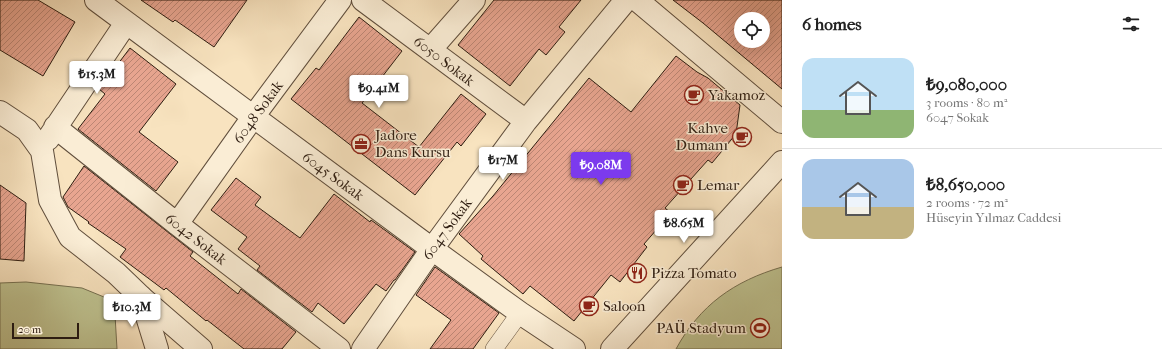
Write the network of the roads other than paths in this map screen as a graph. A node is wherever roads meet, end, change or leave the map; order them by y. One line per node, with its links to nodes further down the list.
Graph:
1 (96, 0): 7 (street, 6045 Sokak)
2 (340, 0): 10 (street, 6048 Sokak)
3 (363, 0): 8 (street, 6050 Sokak)
4 (474, 0): 8 (street)
5 (626, 0): 11 (street, 6047 Sokak)
6 (637, 0): 12 (street)
7 (126, 23): 10 (street, 6045 Sokak); 13 (street)
8 (430, 50): 11 (street, 6050 Sokak)
9 (0, 112): 14 (street)
10 (253, 117): 16 (street, 6048 Sokak); 17 (street, 6045 Sokak)
11 (526, 121): 17 (street, 6047 Sokak)
12 (782, 122)
13 (55, 127): 14 (street); 16 (street, 6042 Sokak)
14 (42, 150): 18 (street)
15 (782, 162): 26 (street)
16 (177, 224): 22 (street, 6042 Sokak)
17 (432, 249): 19 (street, 6045 Sokak); 23 (street, 6047 Sokak)
18 (141, 297): 20 (street); 21 (street)
19 (520, 312): 24 (street); 25 (street, 6045 Sokak)
20 (156, 349)
21 (201, 349)
22 (339, 349)
23 (363, 349)
24 (494, 349)
25 (574, 349)
26 (612, 349)

